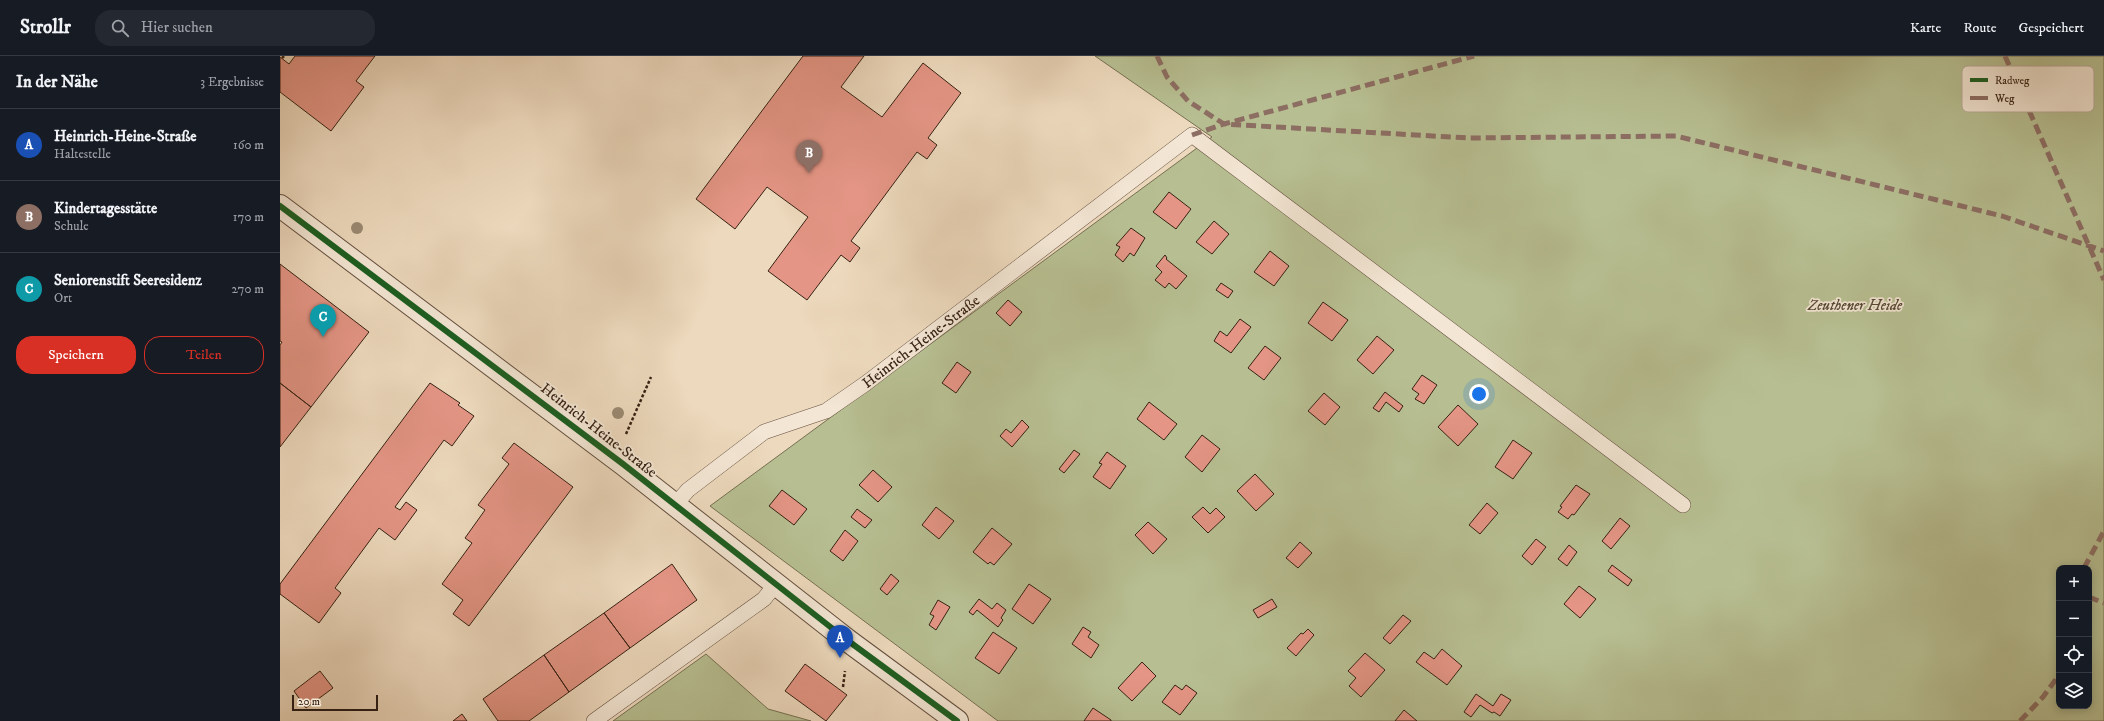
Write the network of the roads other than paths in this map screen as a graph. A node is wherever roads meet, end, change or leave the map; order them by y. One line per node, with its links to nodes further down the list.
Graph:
1 (280, 206): 3 (street, Heinrich-Heine-Straße)
2 (1683, 505): 3 (lane, Heinrich-Heine-Straße)
3 (674, 506): 4 (street, Heinrich-Heine-Straße)
4 (775, 585): 5 (lane); 6 (street, Heinrich-Heine-Straße)
5 (594, 721)
6 (957, 721)

